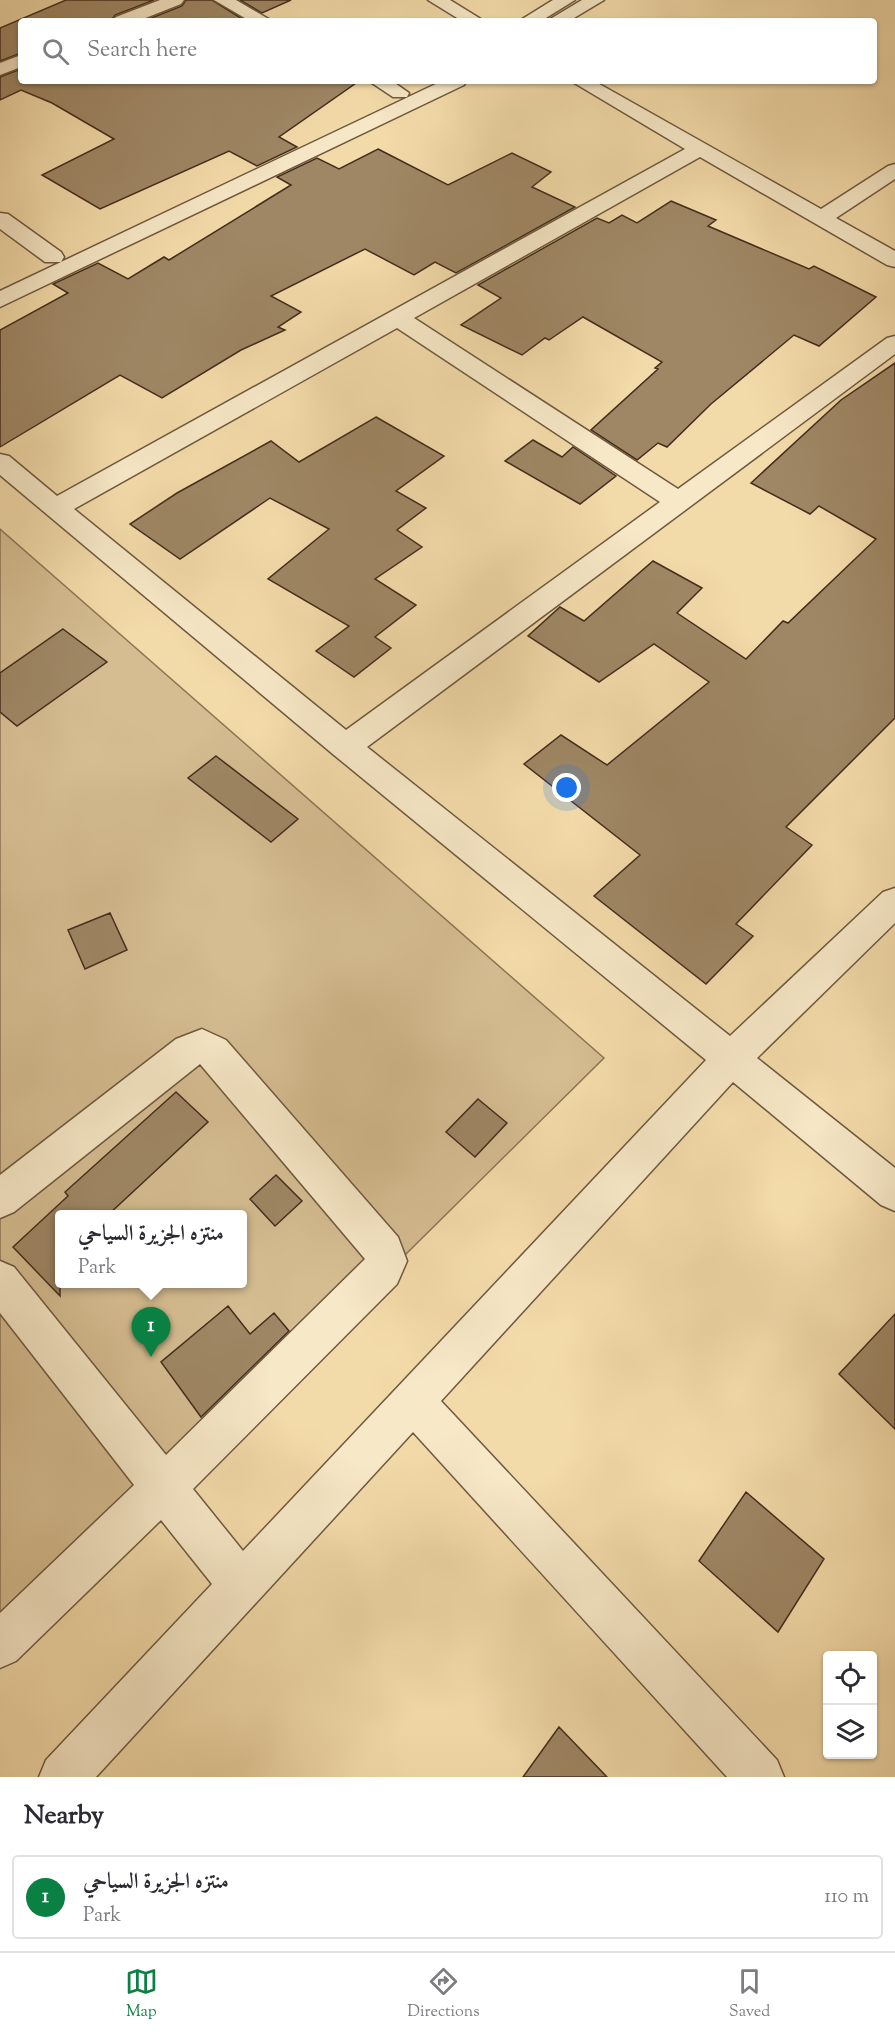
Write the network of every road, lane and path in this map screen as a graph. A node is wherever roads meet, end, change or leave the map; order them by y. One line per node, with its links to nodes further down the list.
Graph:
1 (175, 0): 6 (street)
2 (223, 0): 7 (street)
3 (437, 0): 8 (street)
4 (566, 0): 9 (street)
5 (595, 0): 10 (street)
6 (130, 18)
7 (257, 18)
8 (470, 18)
9 (533, 18)
10 (562, 18)
11 (18, 62): 12 (street)
12 (0, 69)
13 (384, 84): 17 (street)
14 (419, 84): 17 (street)
15 (451, 84): 25 (street)
16 (585, 84): 18 (street)
17 (400, 93): 22 (street)
18 (698, 150): 20 (street); 26 (street)
19 (895, 171): 20 (street)
20 (822, 218): 23 (street)
21 (0, 219): 22 (street)
22 (53, 257): 24 (street)
23 (895, 260)
24 (0, 283)
25 (0, 300)
26 (398, 318): 29 (street); 30 (street)
27 (895, 343): 29 (street)
28 (0, 462): 30 (street)
29 (677, 501): 31 (street)
30 (56, 508): 31 (street)
31 (345, 747): 33 (street)
32 (895, 902): 33 (street)
33 (732, 1058): 34 (street); 37 (street)
34 (895, 1192)
35 (0, 1199): 38 (street)
36 (0, 1281): 38 (street)
37 (412, 1400): 39 (street); 42 (street)
38 (164, 1487): 39 (street); 40 (street)
39 (242, 1586): 41 (street)
40 (0, 1645)
41 (63, 1777)
42 (760, 1777)

